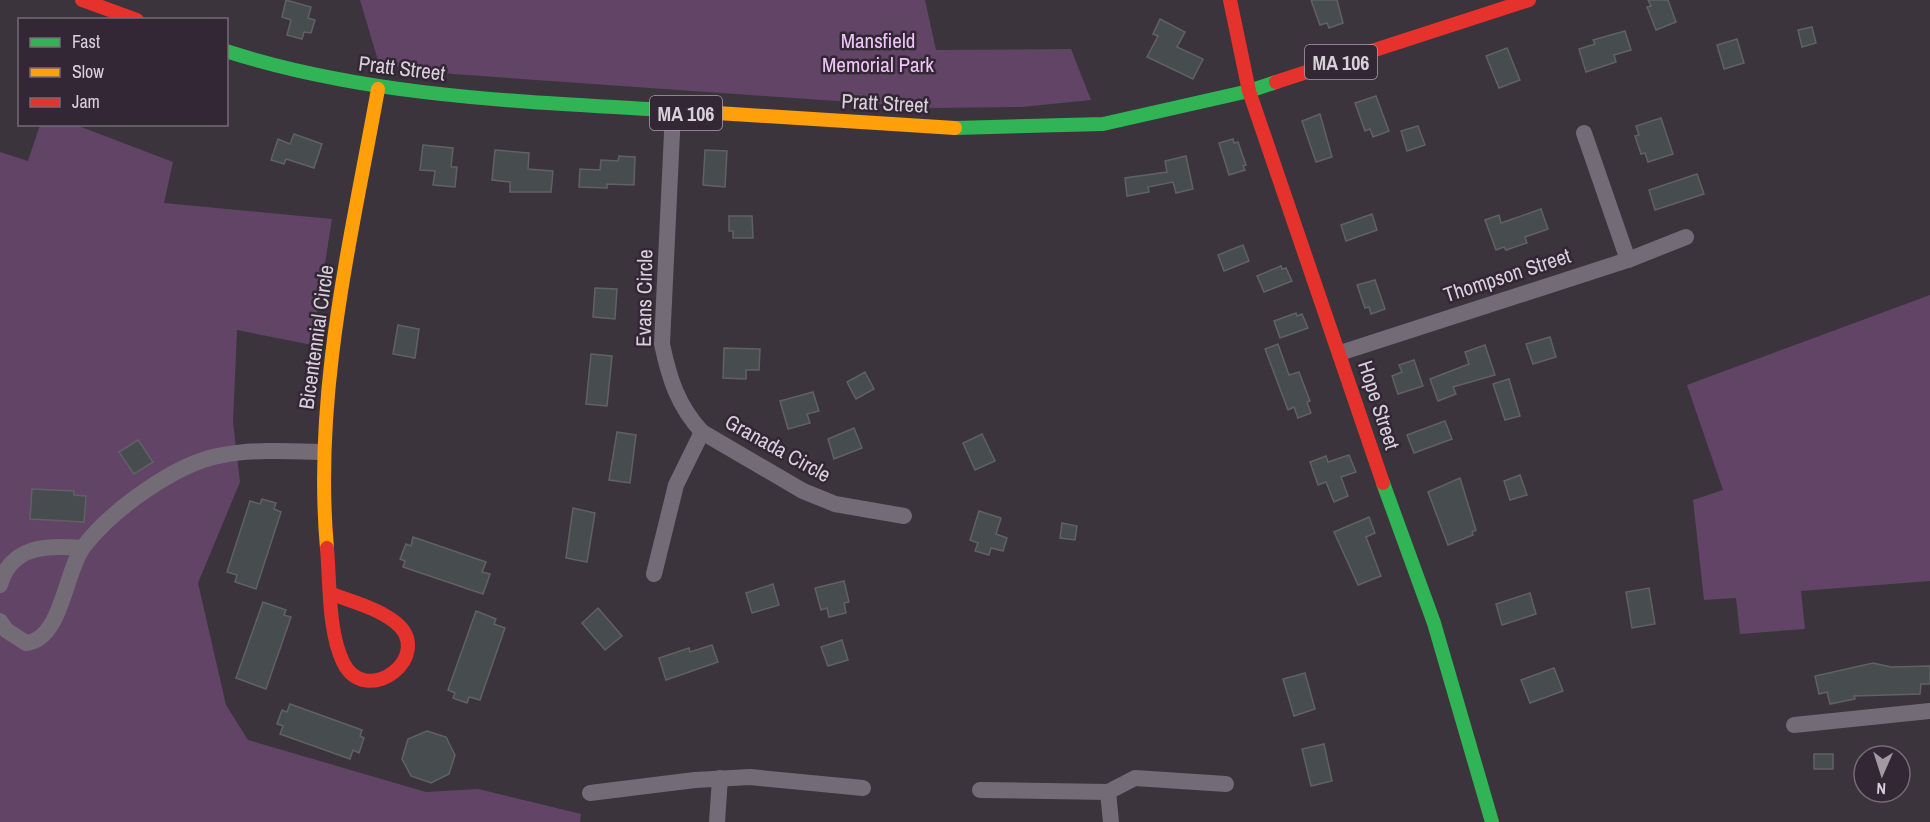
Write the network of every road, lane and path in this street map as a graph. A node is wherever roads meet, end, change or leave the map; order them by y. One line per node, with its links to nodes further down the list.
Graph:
1 (82, 0): 4 (street)
2 (1230, 0): 7 (street, Hope Street)
3 (1529, 0): 7 (street, Pratt Street / MA 106)
4 (132, 18)
5 (228, 52): 6 (street, Pratt Street / MA 106)
6 (378, 89): 8 (street, Pratt Street / MA 106); 14 (street, Bicentennial Circle)
7 (1248, 91): 8 (street, Pratt Street / MA 106); 12 (street, Hope Street)
8 (673, 112): 13 (street, Evans Circle)
9 (1584, 133): 11 (street)
10 (1686, 237): 11 (street, Thompson Street)
11 (1628, 260): 12 (street, Thompson Street)
12 (1340, 353): 31 (street, Hope Street)
13 (702, 432): 15 (street, Granada Circle); 17 (street)
14 (323, 452): 16 (street); 19 (street, Bicentennial Circle)
15 (903, 516)
16 (82, 548): 18 (street); 20 (street)
17 (654, 574)
18 (0, 585)
19 (332, 594): 19 (street, Bicentennial Circle)
20 (0, 621)
21 (1930, 711): 22 (street)
22 (1794, 725)
23 (720, 778): 25 (street); 28 (street); 29 (street)
24 (1226, 784): 27 (street)
25 (863, 788)
26 (980, 790): 27 (street)
27 (1108, 792): 30 (street)
28 (590, 793)
29 (717, 822)
30 (1112, 822)
31 (1492, 822)

